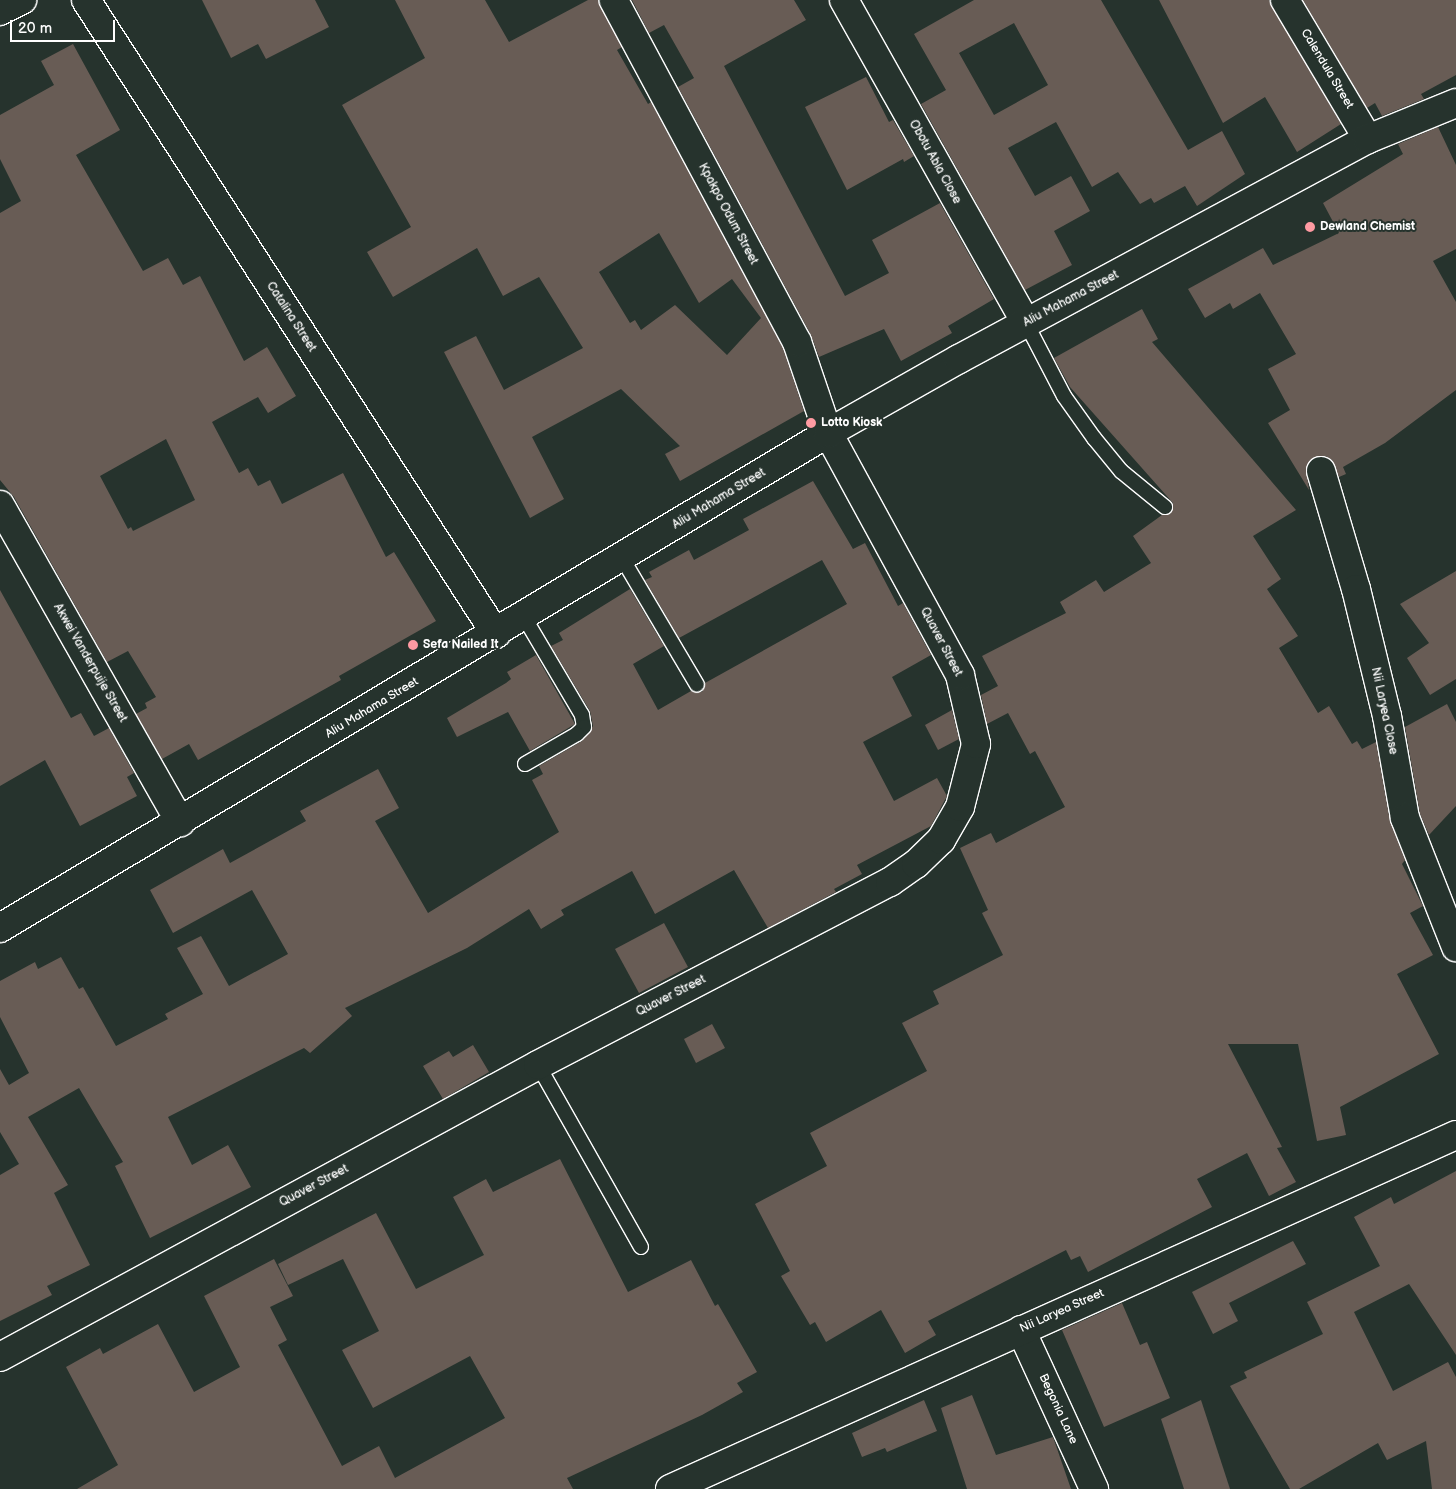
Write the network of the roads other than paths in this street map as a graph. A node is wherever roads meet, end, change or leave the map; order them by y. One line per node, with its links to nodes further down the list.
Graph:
1 (22, 0): 6 (street)
2 (86, 0): 16 (street, Catalina Street)
3 (614, 0): 10 (street, Kpakpo Odum Street)
4 (844, 0): 9 (street, Obotu Abla Close)
5 (1285, 0): 8 (street, Calendula Street)
6 (0, 11)
7 (1456, 102): 8 (street, Aliu Mahama Street)
8 (1368, 139): 9 (street, Aliu Mahama Street)
9 (1026, 323): 10 (street, Aliu Mahama Street); 13 (lane)
10 (828, 433): 14 (street, Aliu Mahama Street); 22 (street, Quaver Street)
11 (1321, 471): 21 (street, Nii Laryea Close)
12 (0, 505): 19 (street, Akwei Vanderpuije Street)
13 (1165, 507)
14 (622, 558): 15 (street, Aliu Mahama Street); 17 (lane)
15 (524, 616): 16 (street, Aliu Mahama Street); 18 (lane)
16 (496, 634): 19 (street, Aliu Mahama Street)
17 (697, 686)
18 (525, 764)
19 (180, 822): 20 (street, Aliu Mahama Street)
20 (0, 928)
21 (1456, 947)
22 (538, 1065): 24 (lane); 26 (street, Quaver Street)
23 (1456, 1135): 25 (street, Nii Laryea Street)
24 (641, 1247)
25 (1021, 1330): 27 (street, Nii Laryea Street); 28 (street, Begonia Lane)
26 (0, 1356)
27 (670, 1489)
28 (1094, 1489)

